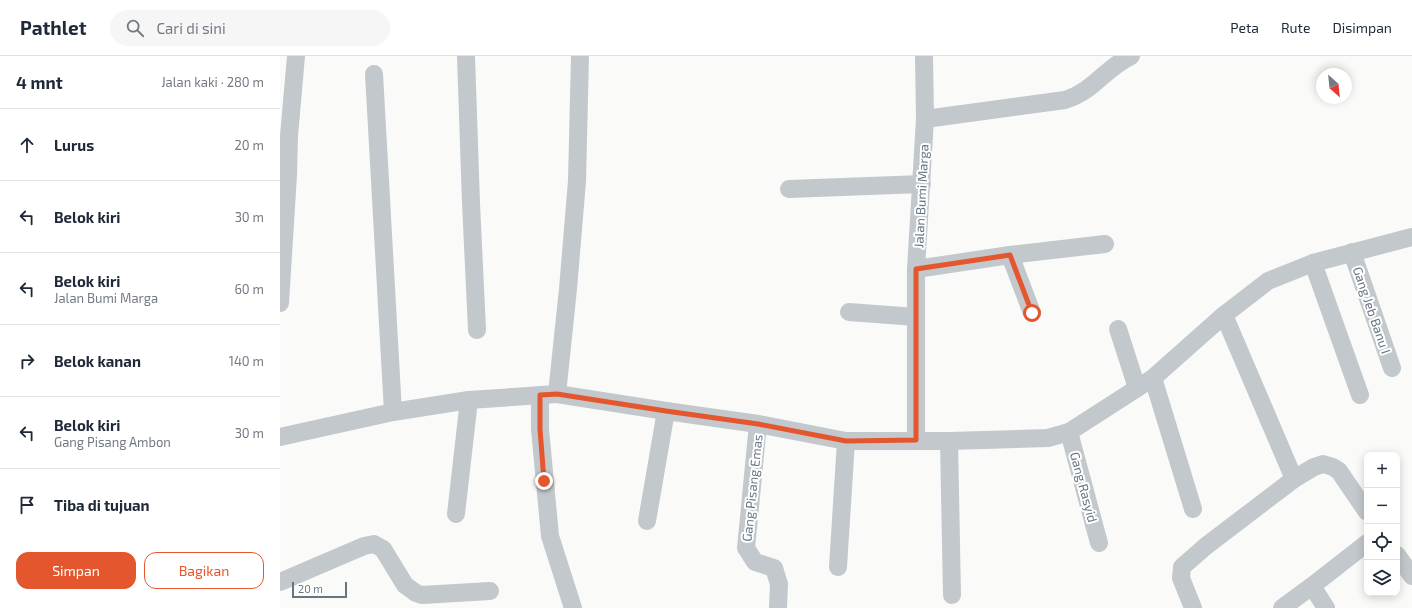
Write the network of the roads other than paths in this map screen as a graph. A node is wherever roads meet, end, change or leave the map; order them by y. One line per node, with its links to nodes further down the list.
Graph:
1 (296, 56): 16 (street)
2 (466, 56): 22 (street)
3 (580, 56): 26 (street)
4 (924, 56): 7 (street, Jalan Bumi Marga)
5 (1131, 56): 7 (street)
6 (374, 74): 30 (street)
7 (925, 119): 8 (street, Jalan Bumi Marga)
8 (922, 184): 9 (street); 15 (street, Jalan Bumi Marga)
9 (789, 188)
10 (1412, 237): 12 (street)
11 (1105, 244): 13 (street)
12 (1352, 252): 14 (street); 23 (street, Gang Jeb Banu I)
13 (1010, 255): 15 (street); 18 (street)
14 (1313, 262): 19 (street); 27 (street)
15 (916, 269): 20 (street, Jalan Bumi Marga)
16 (280, 303)
17 (849, 312): 20 (street)
18 (1032, 313)
19 (1224, 315): 24 (street); 37 (street)
20 (916, 317): 34 (street, Jalan Bumi Marga)
21 (1118, 329): 25 (street)
22 (477, 330)
23 (1392, 368)
24 (1154, 378): 25 (street); 39 (street)
25 (1137, 388): 32 (street)
26 (549, 394): 28 (street); 29 (street); 51 (street)
27 (1360, 395)
28 (469, 400): 30 (street); 40 (street)
29 (666, 411): 31 (street); 41 (street)
30 (393, 412): 33 (street)
31 (758, 424): 35 (street); 52 (street, Gang Pisang Emas)
32 (1069, 432): 36 (street); 42 (street, Gang Rasyid)
33 (280, 437)
34 (916, 440): 35 (street); 36 (street)
35 (846, 441): 45 (street)
36 (949, 441): 50 (street)
37 (1294, 479): 38 (street); 53 (street)
38 (1364, 508)
39 (1194, 509)
40 (456, 514)
41 (647, 521)
42 (1099, 542)
43 (1364, 545): 48 (street)
44 (1400, 559): 46 (street)
45 (838, 567)
46 (1412, 576)
47 (280, 582): 49 (street)
48 (1312, 586): 54 (street); 55 (street)
49 (490, 591)
50 (952, 595)
51 (573, 608)
52 (778, 608)
53 (1192, 608)
54 (1282, 608)
55 (1326, 608)

